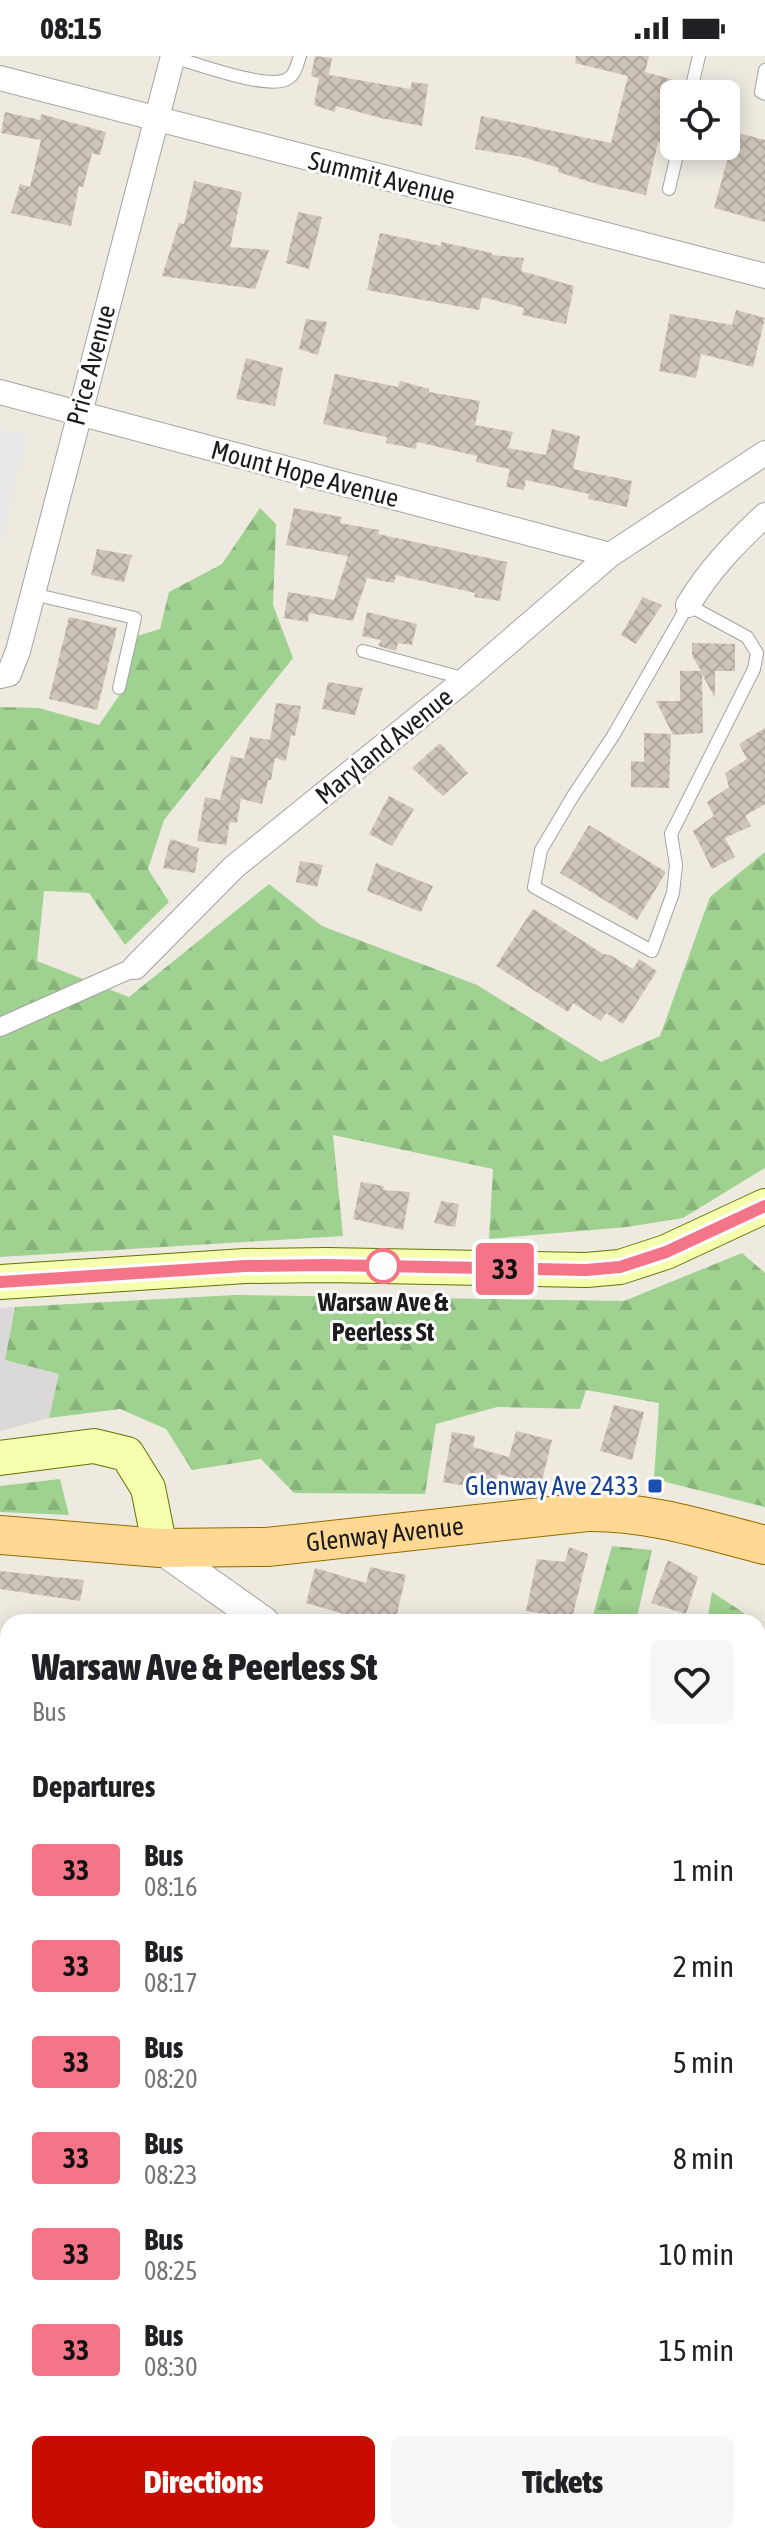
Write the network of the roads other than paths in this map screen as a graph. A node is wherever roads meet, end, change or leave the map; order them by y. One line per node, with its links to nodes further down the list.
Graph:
1 (173, 56): 2 (lane); 8 (street, Price Avenue)
2 (300, 56)
3 (699, 56): 6 (lane)
4 (765, 70): 7 (lane)
5 (0, 78): 8 (street, Summit Avenue)
6 (693, 80)
7 (765, 94)
8 (156, 120): 11 (street, Summit Avenue); 13 (street, Price Avenue)
9 (676, 160): 10 (lane)
10 (669, 189)
11 (765, 276)
12 (0, 392): 13 (street, Mount Hope Avenue)
13 (78, 413): 16 (street, Mount Hope Avenue); 17 (street, Price Avenue)
14 (765, 453): 16 (street, Maryland Avenue)
15 (765, 515): 18 (street)
16 (610, 555): 21 (street, Maryland Avenue)
17 (33, 594): 20 (street, Price Avenue); 22 (lane)
18 (688, 605): 18 (lane)
19 (363, 651): 21 (lane)
20 (5, 675)
21 (466, 679): 23 (street, Maryland Avenue)
22 (119, 688)
23 (135, 967): 24 (street, Maryland Avenue)
24 (0, 1027)
25 (765, 1206): 26 (main road)
26 (0, 1282)
27 (0, 1458): 30 (main road)
28 (0, 1535): 30 (main road, Glenway Avenue)
29 (765, 1545): 30 (main road, Glenway Avenue)
30 (160, 1548): 31 (street)
31 (253, 1614)

